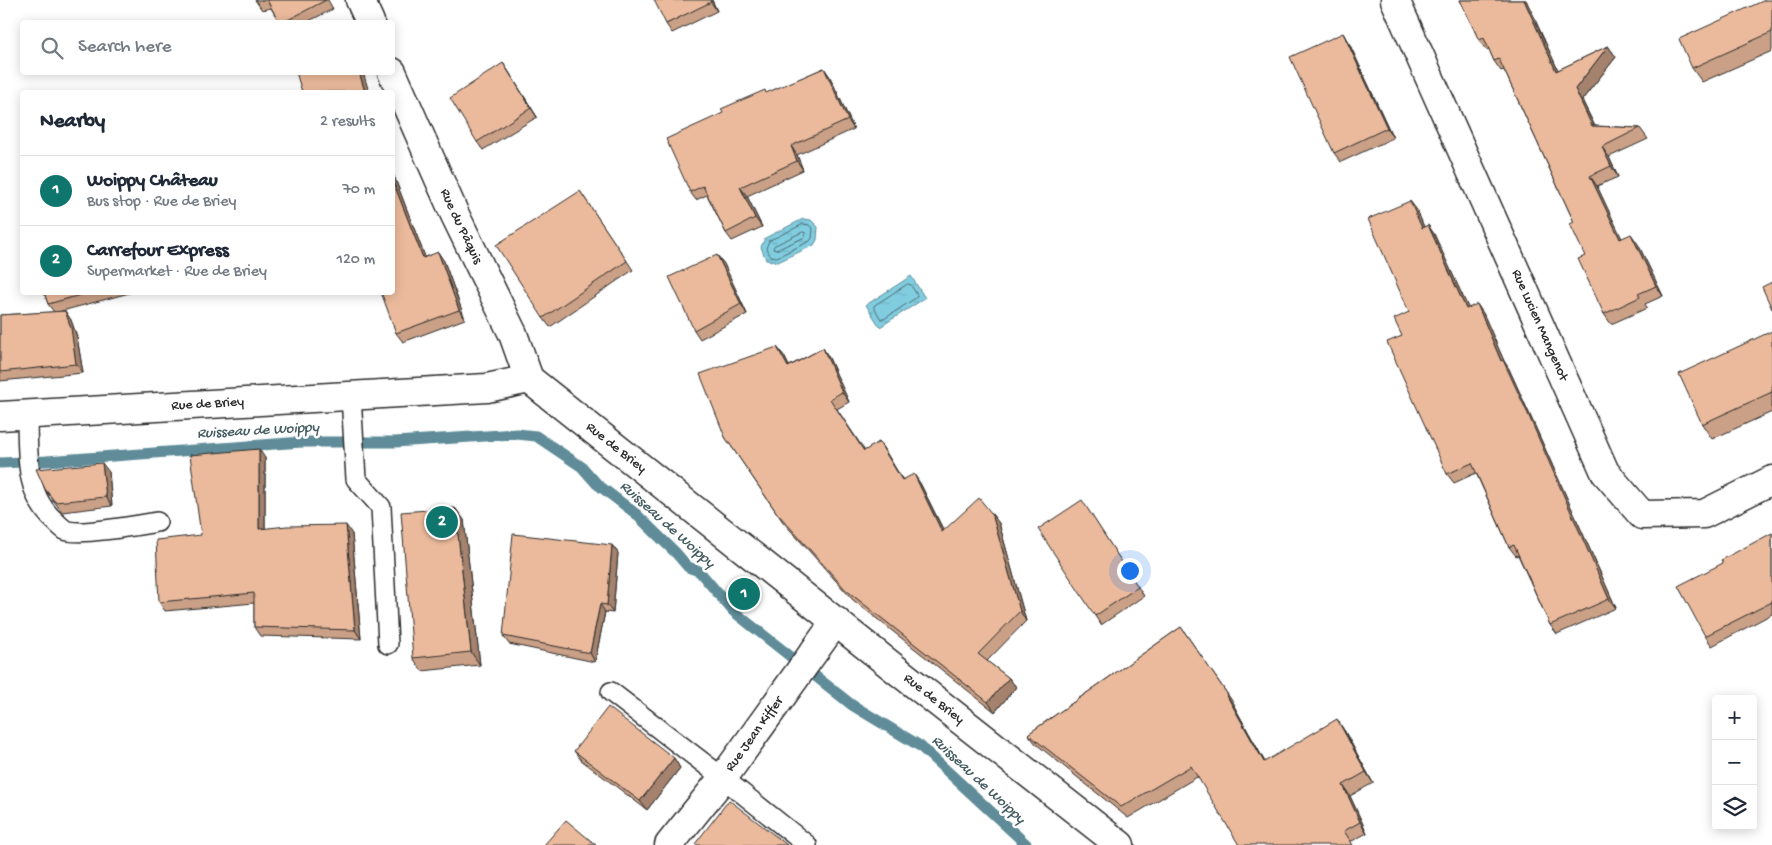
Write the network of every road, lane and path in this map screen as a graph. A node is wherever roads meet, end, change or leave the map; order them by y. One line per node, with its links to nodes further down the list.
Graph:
1 (360, 0): 3 (street)
2 (1395, 0): 9 (street, Rue Lucien Mangenot)
3 (369, 20)
4 (393, 75): 5 (street, Rue du Pâquis)
5 (529, 379): 6 (street, Rue de Briey); 11 (street, Rue de Briey)
6 (351, 396): 7 (street, Rue de Briey); 12 (lane)
7 (27, 415): 8 (street, Rue de Briey); 10 (lane)
8 (0, 416)
9 (1772, 480)
10 (157, 522)
11 (836, 621): 14 (street, Rue Jean Kiffer); 17 (street, Rue de Briey)
12 (388, 644)
13 (611, 692): 14 (lane)
14 (723, 778): 15 (street, Rue Jean Kiffer); 16 (lane)
15 (668, 845)
16 (807, 845)
17 (1120, 845)

